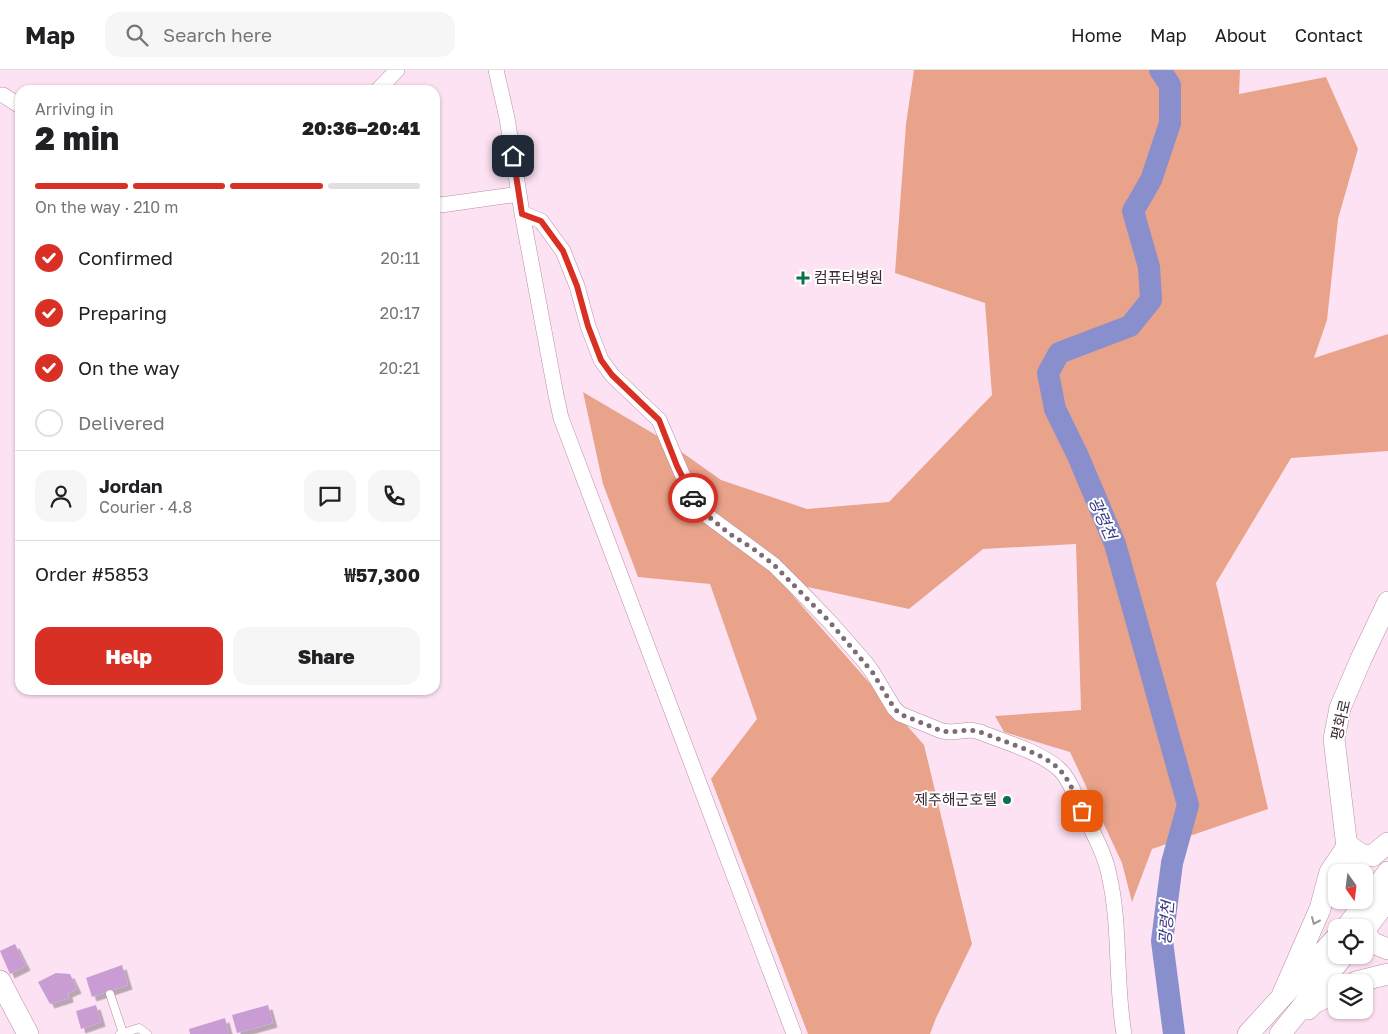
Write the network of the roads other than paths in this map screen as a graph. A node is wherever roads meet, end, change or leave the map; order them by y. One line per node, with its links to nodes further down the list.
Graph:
1 (397, 70): 3 (street)
2 (496, 70): 6 (street)
3 (383, 85)
4 (0, 95): 5 (street)
5 (15, 103)
6 (519, 194): 7 (street); 8 (street)
7 (440, 204)
8 (522, 214): 30 (street); 31 (street)
9 (1388, 602): 11 (main road, 평화로)
10 (1388, 843): 11 (main road)
11 (1348, 845): 12 (main road, 평화로); 26 (main road, one-way to 26)
12 (1349, 864)
13 (1388, 872): 15 (main road)
14 (1388, 899): 16 (main road)
15 (1359, 919)
16 (1362, 919)
17 (1373, 943): 19 (main road)
18 (1328, 947): 26 (main road)
19 (1388, 949)
20 (1337, 964): 33 (main road)
21 (1388, 974): 22 (main road)
22 (1373, 978)
23 (0, 981): 27 (main road)
24 (110, 994): 28 (lane)
25 (1328, 996): 33 (main road)
26 (1281, 998): 32 (main road)
27 (28, 1034)
28 (122, 1034): 29 (lane)
29 (147, 1034)
30 (794, 1034)
31 (1124, 1034)
32 (1248, 1034)
33 (1281, 1034)

